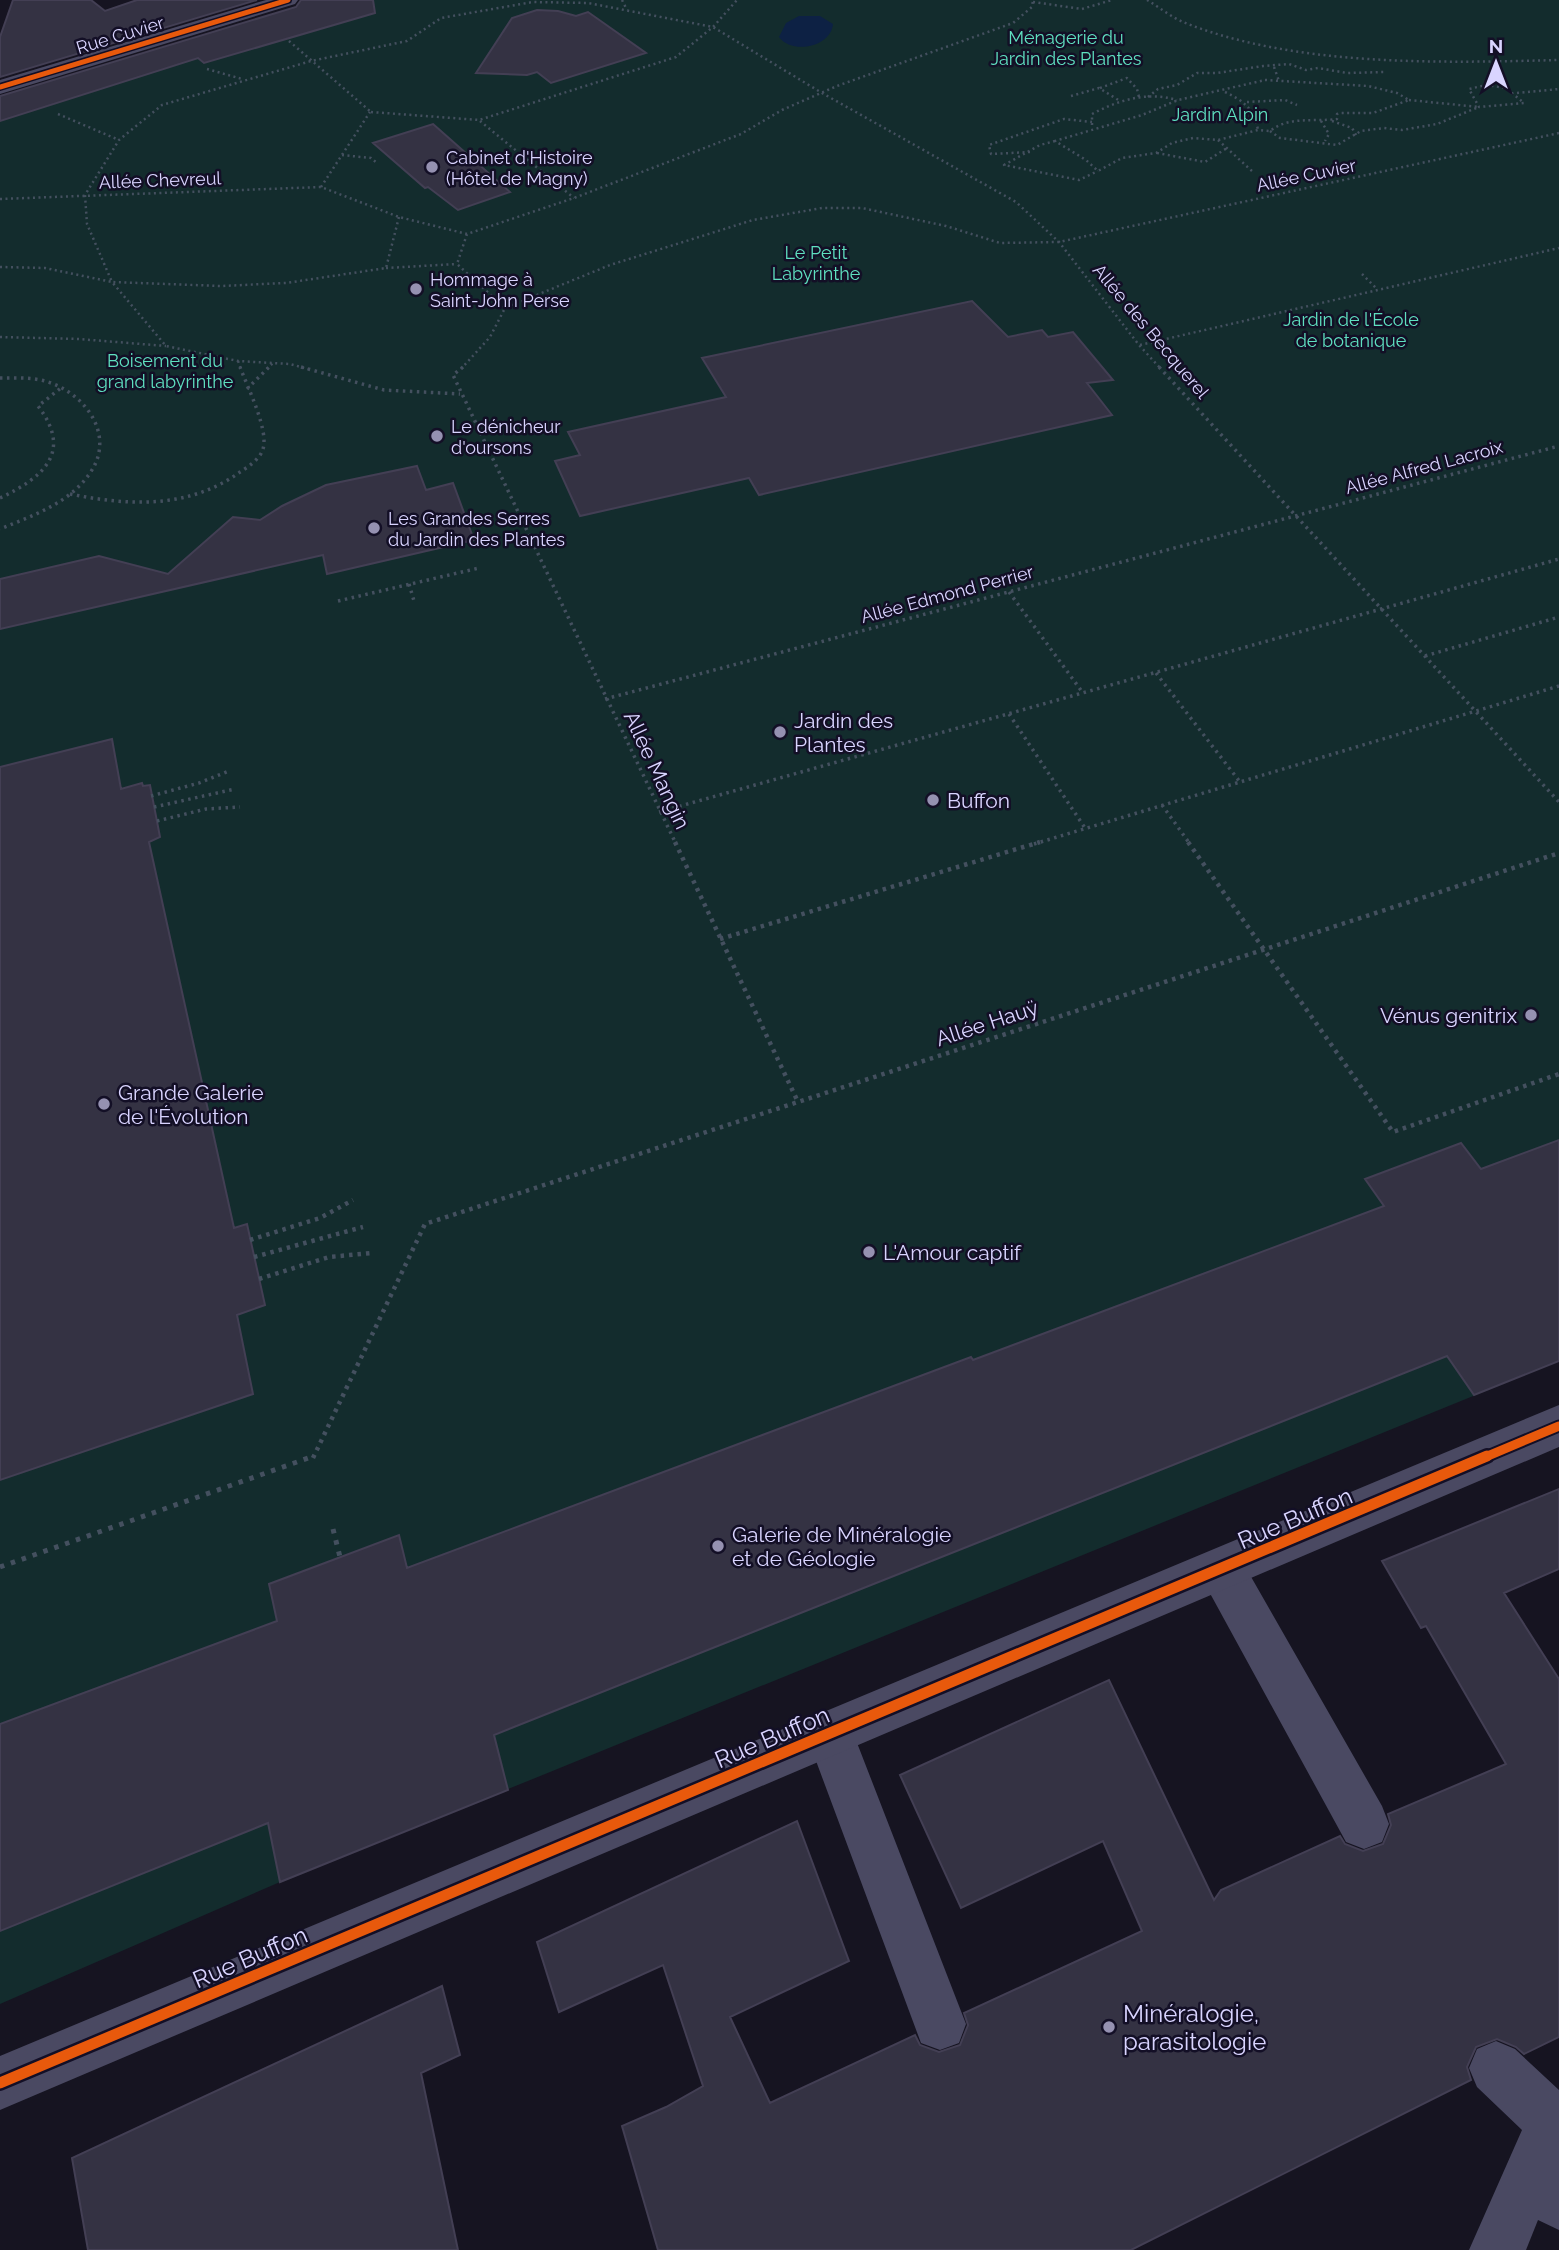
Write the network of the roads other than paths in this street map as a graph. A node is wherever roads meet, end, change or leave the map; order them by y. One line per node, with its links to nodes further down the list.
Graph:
1 (288, 0): 2 (street, Rue Cuvier)
2 (0, 87)
3 (1559, 1426): 4 (street, Rue Buffon)
4 (1222, 1570): 5 (street, Rue Buffon); 6 (street)
5 (830, 1734): 7 (street); 9 (street, Rue Buffon)
6 (1364, 1824)
7 (940, 2024)
8 (1496, 2068): 10 (street)
9 (0, 2083)
10 (1553, 2147): 11 (street)
11 (1497, 2250)

